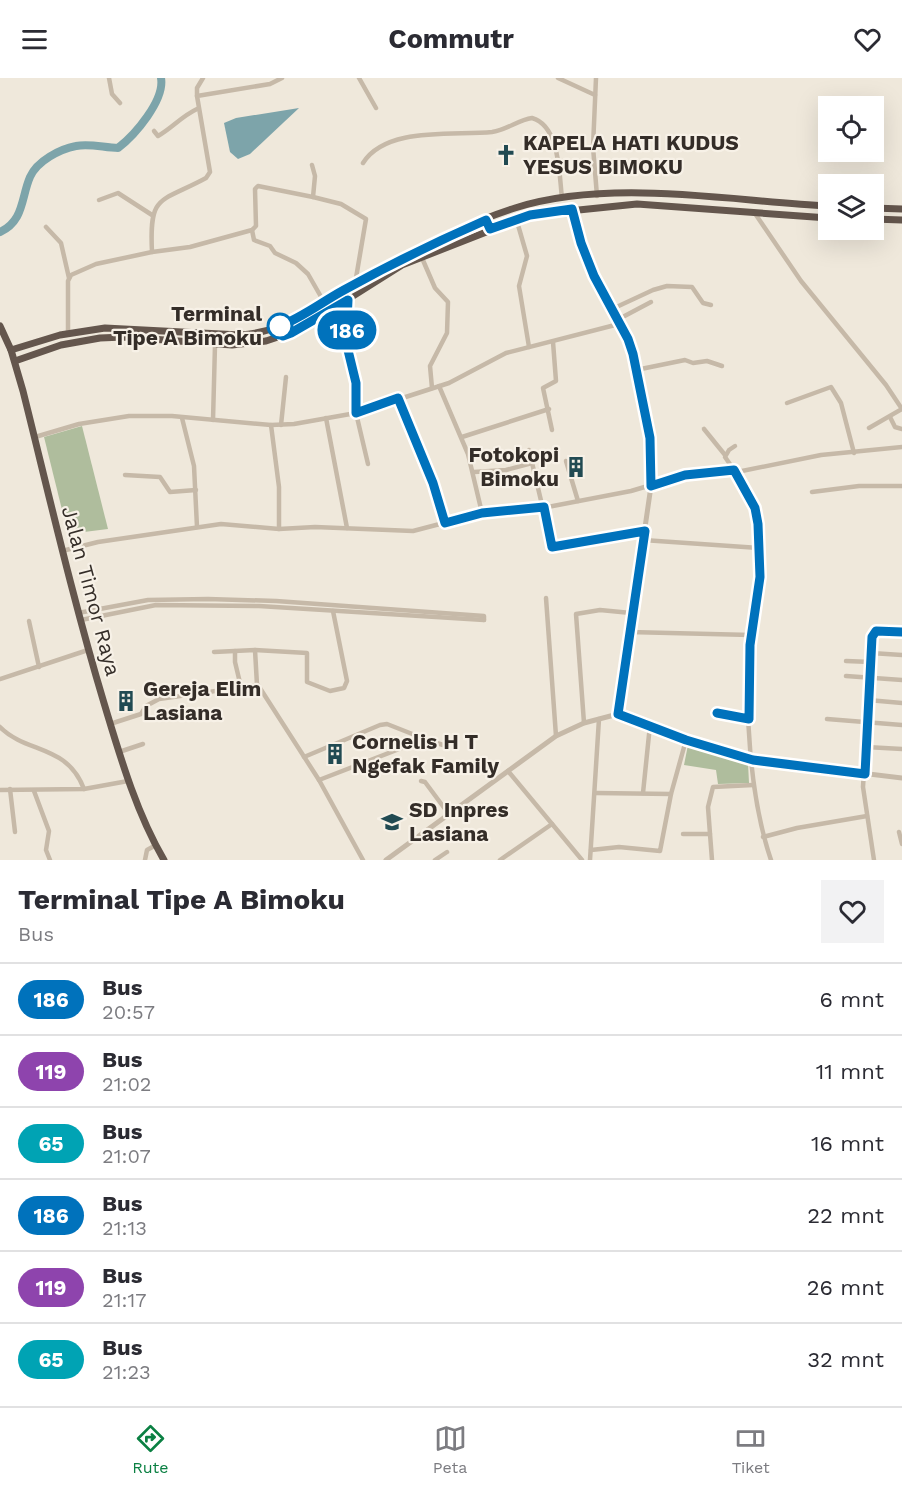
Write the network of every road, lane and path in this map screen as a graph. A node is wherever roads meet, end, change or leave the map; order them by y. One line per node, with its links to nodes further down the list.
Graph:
1 (109, 78): 11 (street)
2 (203, 78): 10 (street)
3 (266, 78): 8 (street)
4 (282, 78): 8 (street)
5 (359, 78): 12 (street)
6 (558, 78): 9 (street)
7 (596, 78): 9 (street)
8 (270, 84): 10 (street)
9 (595, 95): 18 (street)
10 (197, 96): 13 (street)
11 (120, 103)
12 (376, 108)
13 (197, 109): 14 (street); 28 (street)
14 (154, 131)
15 (363, 163): 19 (street)
16 (312, 165): 17 (street)
17 (313, 196): 36 (street); 40 (street)
18 (597, 196): 19 (highway); 20 (highway)
19 (562, 198): 32 (highway)
20 (730, 198): 22 (highway); 26 (highway)
21 (99, 200): 28 (street)
22 (818, 205)
23 (884, 208): 25 (highway)
24 (572, 209): 26 (highway); 30 (highway); 46 (street)
25 (902, 209)
26 (729, 210): 27 (highway)
27 (754, 212): 29 (highway); 67 (street)
28 (152, 215): 37 (street)
29 (818, 217)
30 (516, 218): 35 (highway); 56 (street)
31 (884, 219): 33 (highway)
32 (486, 220): 35 (highway); 40 (highway)
33 (902, 220)
34 (46, 227): 39 (street)
35 (490, 229): 38 (highway)
36 (252, 230): 37 (street); 43 (street)
37 (152, 252): 39 (street)
38 (422, 258): 42 (highway); 63 (street)
39 (69, 278): 51 (street)
40 (355, 284): 41 (highway)
41 (347, 288): 42 (highway); 43 (highway)
42 (350, 299): 52 (highway); 68 (street)
43 (324, 302): 49 (highway)
44 (651, 302): 47 (street)
45 (711, 305): 46 (street)
46 (610, 310): 47 (street)
47 (618, 322): 54 (street); 60 (street)
48 (0, 326): 57 (highway, Jalan Timor Raya)
49 (280, 326): 50 (highway); 52 (highway)
50 (133, 328): 51 (highway); 53 (highway)
51 (68, 333): 57 (highway)
52 (283, 336): 55 (highway)
53 (132, 338): 55 (highway); 58 (highway)
54 (553, 342): 56 (street); 66 (street)
55 (215, 345): 72 (street)
56 (529, 347): 62 (street)
57 (11, 350): 58 (highway, Jalan Timor Raya)
58 (15, 361): 80 (highway, Jalan Timor Raya)
59 (722, 366): 60 (street)
60 (636, 370): 92 (street)
61 (286, 377): 73 (street)
62 (438, 386): 63 (street); 79 (street)
63 (432, 388): 64 (street)
64 (398, 398): 68 (street); 99 (street)
65 (787, 403): 84 (street)
66 (549, 409): 78 (street); 79 (street)
67 (902, 409): 69 (street)
68 (356, 413): 71 (street); 87 (street)
69 (890, 417): 75 (street); 77 (street)
70 (182, 418): 72 (street); 80 (street); 94 (street)
71 (326, 418): 73 (street); 101 (street)
72 (213, 420): 74 (street)
73 (281, 424): 74 (street)
74 (272, 425): 102 (street)
75 (869, 428)
76 (704, 429): 85 (street)
77 (902, 429)
78 (552, 430)
79 (462, 436): 90 (street)
80 (34, 437): 106 (highway, Jalan Timor Raya)
81 (735, 446): 85 (street)
82 (902, 447): 84 (street)
83 (529, 450): 88 (street)
84 (854, 453): 89 (street)
85 (725, 454): 89 (street)
86 (566, 461): 96 (street)
87 (368, 464)
88 (532, 464): 90 (street); 97 (street)
89 (736, 471): 92 (street); 105 (street)
90 (474, 472): 98 (street)
91 (125, 475): 94 (street)
92 (651, 486): 96 (street); 103 (street)
93 (902, 486): 95 (street)
94 (196, 490): 100 (street)
95 (812, 492)
96 (578, 501): 97 (street)
97 (544, 507): 98 (street); 103 (street)
98 (482, 513): 99 (street)
99 (445, 523): 101 (street)
100 (197, 527): 102 (street); 106 (street)
101 (347, 528): 102 (street)
102 (279, 529)
103 (645, 531): 104 (street)
104 (643, 540): 105 (street); 110 (street)
105 (759, 548): 115 (street)
106 (62, 551): 111 (highway, Jalan Timor Raya)
107 (546, 598): 144 (street)
108 (259, 603): 109 (street); 109 (street); 111 (street)
109 (333, 611): 116 (street)
110 (631, 613): 113 (street); 138 (street)
111 (79, 617): 117 (highway, Jalan Timor Raya)
112 (29, 621): 124 (street)
113 (629, 632): 115 (street); 134 (street)
114 (902, 632): 120 (street)
115 (751, 635): 136 (street)
116 (255, 650): 118 (street); 129 (street)
117 (88, 651): 124 (street); 140 (highway, Jalan Timor Raya)
118 (235, 651): 119 (street); 130 (street)
119 (214, 652)
120 (871, 653): 121 (street); 123 (street)
121 (902, 655)
122 (846, 661): 123 (street)
123 (871, 662): 126 (street)
124 (39, 667): 127 (street)
125 (846, 676): 126 (street)
126 (870, 678): 128 (street); 131 (street)
127 (0, 679)
128 (902, 680)
129 (257, 685): 130 (street); 152 (street)
130 (241, 687): 140 (street)
131 (868, 700): 132 (street); 139 (street)
132 (902, 703)
133 (717, 713): 136 (street)
134 (618, 714): 135 (street); 141 (street)
135 (599, 719): 138 (street); 165 (street)
136 (749, 719): 153 (street)
137 (827, 719): 139 (street)
138 (584, 723): 144 (street)
139 (867, 723): 142 (street); 149 (street)
140 (110, 724): 151 (highway, Jalan Timor Raya)
141 (650, 725): 146 (street); 166 (street)
142 (902, 725)
143 (0, 727): 162 (street)
144 (556, 736): 154 (street)
145 (425, 739): 148 (street); 152 (street); 157 (street)
146 (686, 740): 153 (street); 167 (street)
147 (143, 744): 151 (street)
148 (443, 745)
149 (866, 747): 150 (street); 155 (street)
150 (902, 749)
151 (119, 752): 158 (highway, Jalan Timor Raya)
152 (304, 757): 157 (street)
153 (753, 760): 155 (street); 160 (street)
154 (508, 771): 168 (street); 170 (street)
155 (865, 774): 156 (street); 169 (street)
156 (902, 778)
157 (319, 780): 184 (street)
158 (128, 781): 162 (street); 177 (highway, Jalan Timor Raya)
159 (421, 781): 168 (street)
160 (753, 785): 174 (street); 175 (street)
161 (10, 789): 163 (street); 164 (street); 171 (street)
162 (84, 789): 164 (street)
163 (0, 790)
164 (34, 791): 181 (street)
165 (596, 792): 166 (street); 178 (street)
166 (643, 793): 167 (street)
167 (671, 794): 178 (street)
168 (448, 813): 180 (street)
169 (867, 816): 175 (street); 192 (street)
170 (552, 824): 187 (street); 188 (street)
171 (15, 832)
172 (899, 832): 176 (street)
173 (682, 834): 174 (street)
174 (710, 834): 190 (street)
175 (764, 837): 191 (street)
176 (902, 844)
177 (156, 845): 182 (street); 183 (highway, Jalan Timor Raya)
178 (591, 850): 189 (street)
179 (447, 852): 186 (street)
180 (395, 858): 185 (street)
181 (50, 860)
182 (145, 860)
183 (164, 860)
184 (363, 860)
185 (386, 860)
186 (435, 860)
187 (500, 860)
188 (582, 860)
189 (590, 860)
190 (712, 860)
191 (771, 860)
192 (874, 860)

